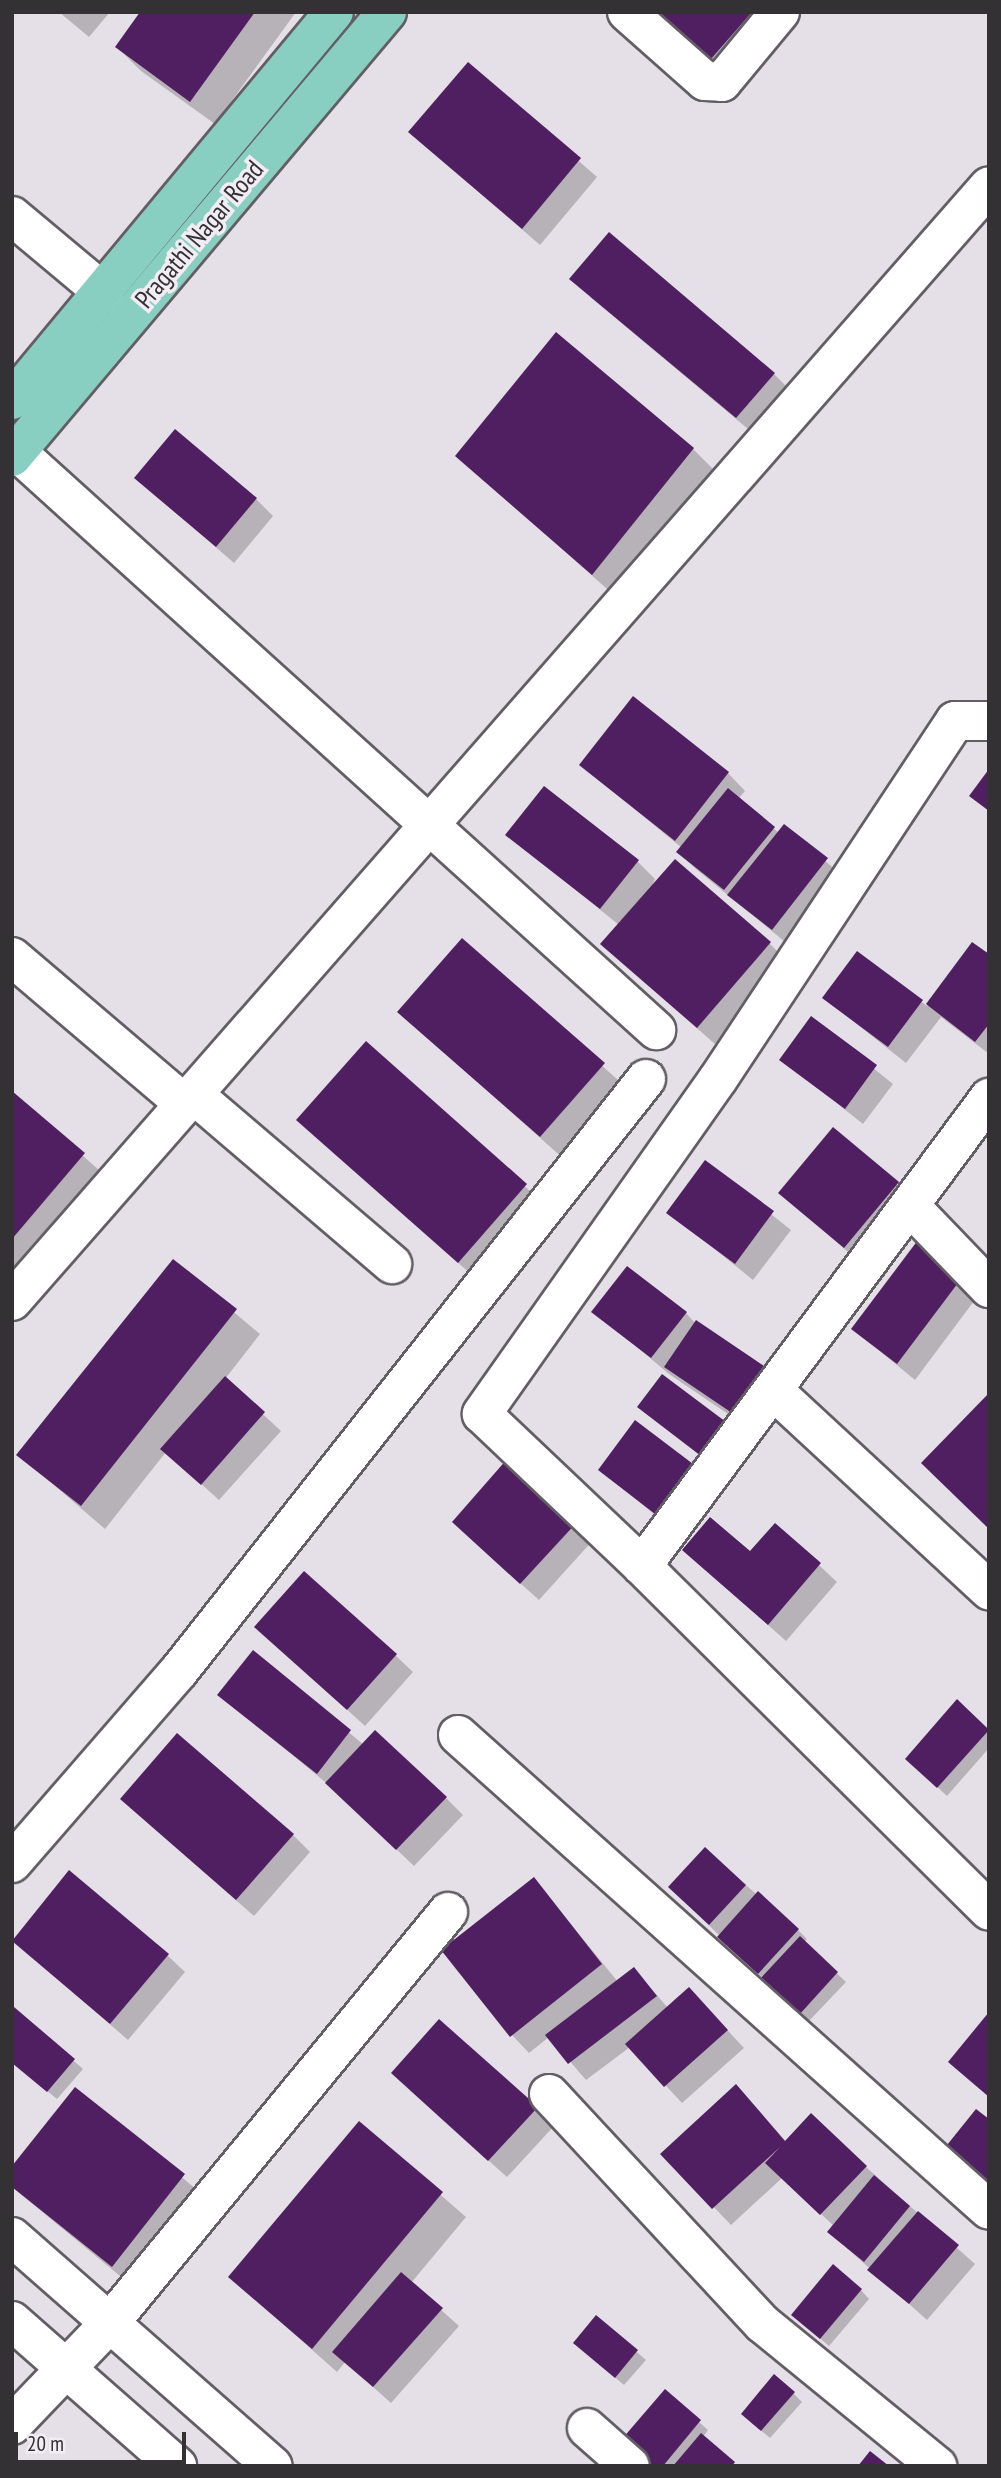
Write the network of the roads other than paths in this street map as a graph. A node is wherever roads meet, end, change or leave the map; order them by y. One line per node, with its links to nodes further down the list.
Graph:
1 (334, 12): 7 (main road, Pragathi Nagar Road)
2 (387, 12): 9 (main road, Pragathi Nagar Road)
3 (627, 12): 4 (street)
4 (780, 12)
5 (989, 186): 11 (street)
6 (12, 216): 7 (street)
7 (104, 293): 8 (main road, Pragathi Nagar Road)
8 (12, 400)
9 (15, 454): 11 (street)
10 (989, 721): 22 (street)
11 (428, 825): 13 (street); 16 (street)
12 (12, 957): 16 (street)
13 (656, 1030)
14 (646, 1079): 25 (street)
15 (989, 1098): 17 (street)
16 (189, 1099): 18 (street); 20 (street)
17 (910, 1206): 19 (street); 21 (street)
18 (392, 1264)
19 (989, 1287)
20 (12, 1301)
21 (775, 1392): 22 (street); 23 (street)
22 (642, 1566): 26 (street)
23 (989, 1590)
24 (458, 1735): 29 (street)
25 (12, 1863)
26 (989, 1910)
27 (448, 1912): 32 (street)
28 (549, 2094): 39 (street)
29 (989, 2210)
30 (12, 2237): 32 (street)
31 (12, 2320): 33 (street)
32 (108, 2325): 33 (street); 37 (street)
33 (65, 2368): 34 (street); 36 (street)
34 (12, 2425)
35 (587, 2428): 38 (street)
36 (177, 2466)
37 (273, 2466)
38 (630, 2466)
39 (937, 2466)

